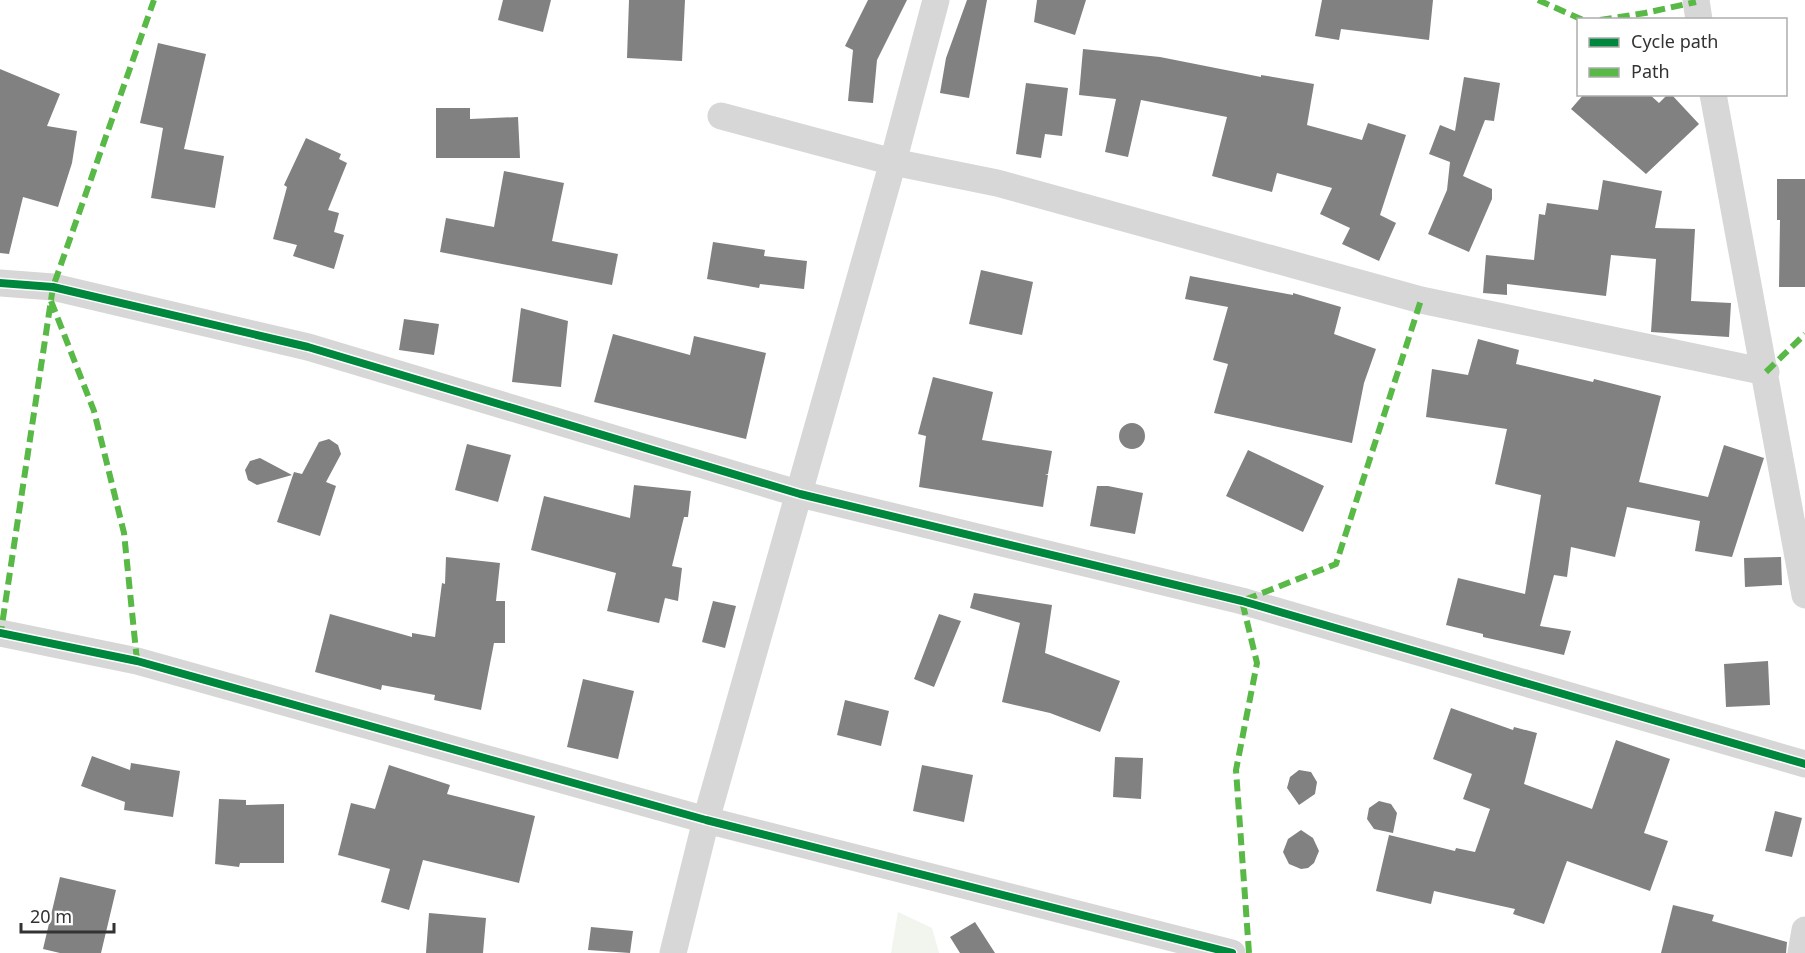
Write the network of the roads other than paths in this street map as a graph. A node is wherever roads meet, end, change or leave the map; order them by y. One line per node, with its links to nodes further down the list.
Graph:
1 (936, 0): 6 (street)
2 (1696, 0): 3 (street)
3 (1700, 18)
4 (1713, 96): 8 (street)
5 (721, 116): 6 (street)
6 (893, 162): 8 (street); 9 (street)
7 (0, 283): 9 (street)
8 (1766, 372): 10 (street)
9 (800, 494): 12 (street); 13 (street)
10 (1805, 596)
11 (0, 633): 13 (street)
12 (1805, 764)
13 (706, 820): 15 (street); 16 (street)
14 (1805, 930): 17 (street)
15 (673, 953)
16 (1232, 953)
17 (1801, 953)

